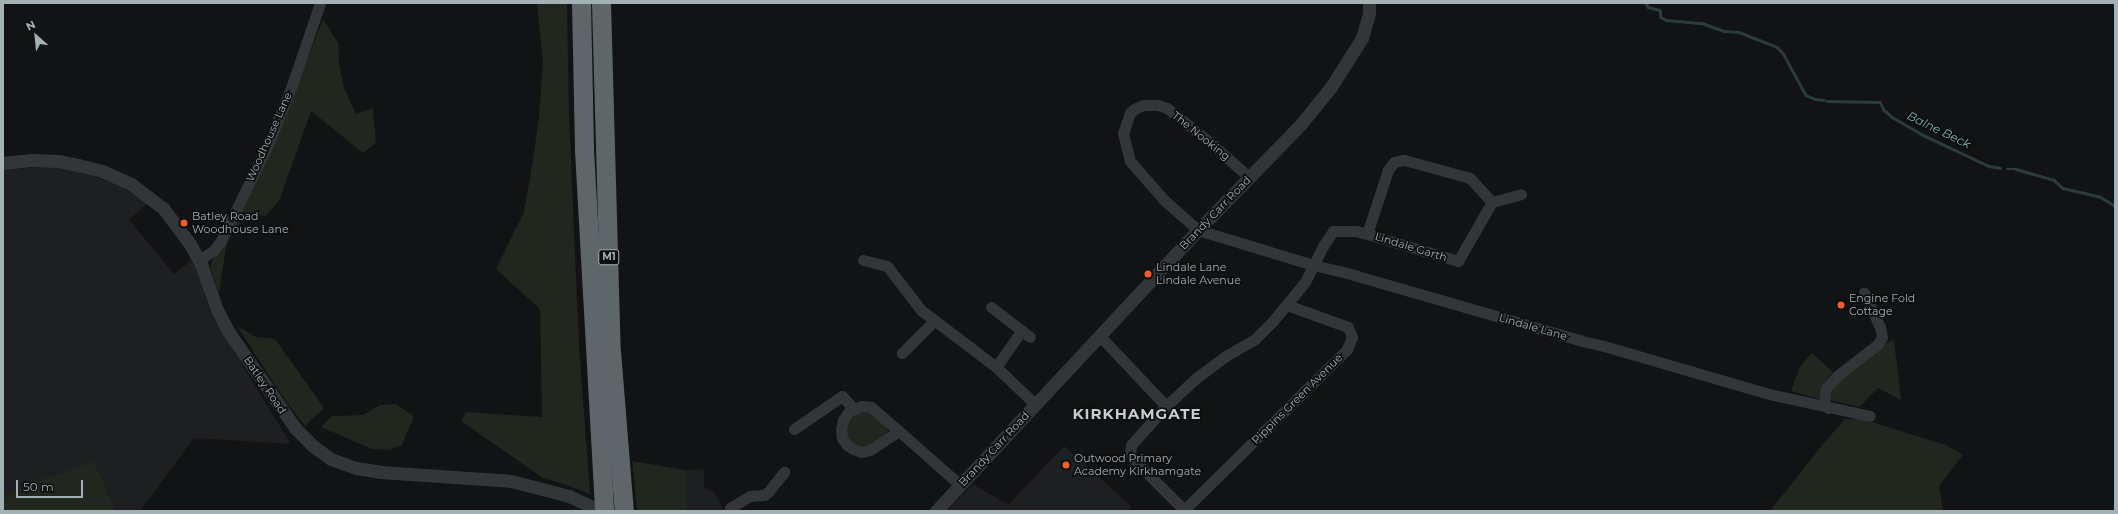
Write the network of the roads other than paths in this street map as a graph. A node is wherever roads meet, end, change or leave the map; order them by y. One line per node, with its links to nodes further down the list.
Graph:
1 (320, 3): 11 (street, Woodhouse Lane)
2 (581, 3): 30 (highway, M1)
3 (601, 3): 31 (highway, M1)
4 (1369, 3): 6 (street, Brandy Carr Road)
5 (3, 163): 11 (street, Batley Road)
6 (1249, 177): 9 (street, Brandy Carr Road); 9 (street, The Nooking)
7 (1521, 194): 8 (street)
8 (1492, 202): 10 (street, Lindale Garth); 10 (street, Lindale Garth)
9 (1198, 230): 13 (street, Lindale Lane); 18 (street, Brandy Carr Road)
10 (1367, 234): 13 (street, Lindale Garth)
11 (199, 260): 30 (street, Batley Road)
12 (863, 260): 17 (street)
13 (1313, 265): 15 (street, Pippins Green Avenue); 23 (street, Lindale Lane)
14 (1864, 293): 23 (street)
15 (1287, 305): 22 (street, Pippins Green Avenue); 34 (street, Pippins Green Avenue)
16 (991, 307): 20 (street)
17 (934, 321): 19 (street); 20 (street)
18 (1100, 336): 21 (street, Brandy Carr Road); 22 (street)
19 (901, 352)
20 (996, 367): 21 (street)
21 (1035, 404): 29 (street, Brandy Carr Road)
22 (1166, 406): 34 (street, Pippins Green Avenue)
23 (1828, 408): 25 (street, Lindale Lane)
24 (854, 409): 26 (street); 27 (street); 27 (street)
25 (1870, 416)
26 (794, 429)
27 (899, 431): 29 (street)
28 (784, 472): 32 (street)
29 (960, 485): 33 (street, Brandy Carr Road)
30 (602, 511)
31 (624, 511)
32 (729, 511)
33 (936, 511)
34 (1184, 511)

